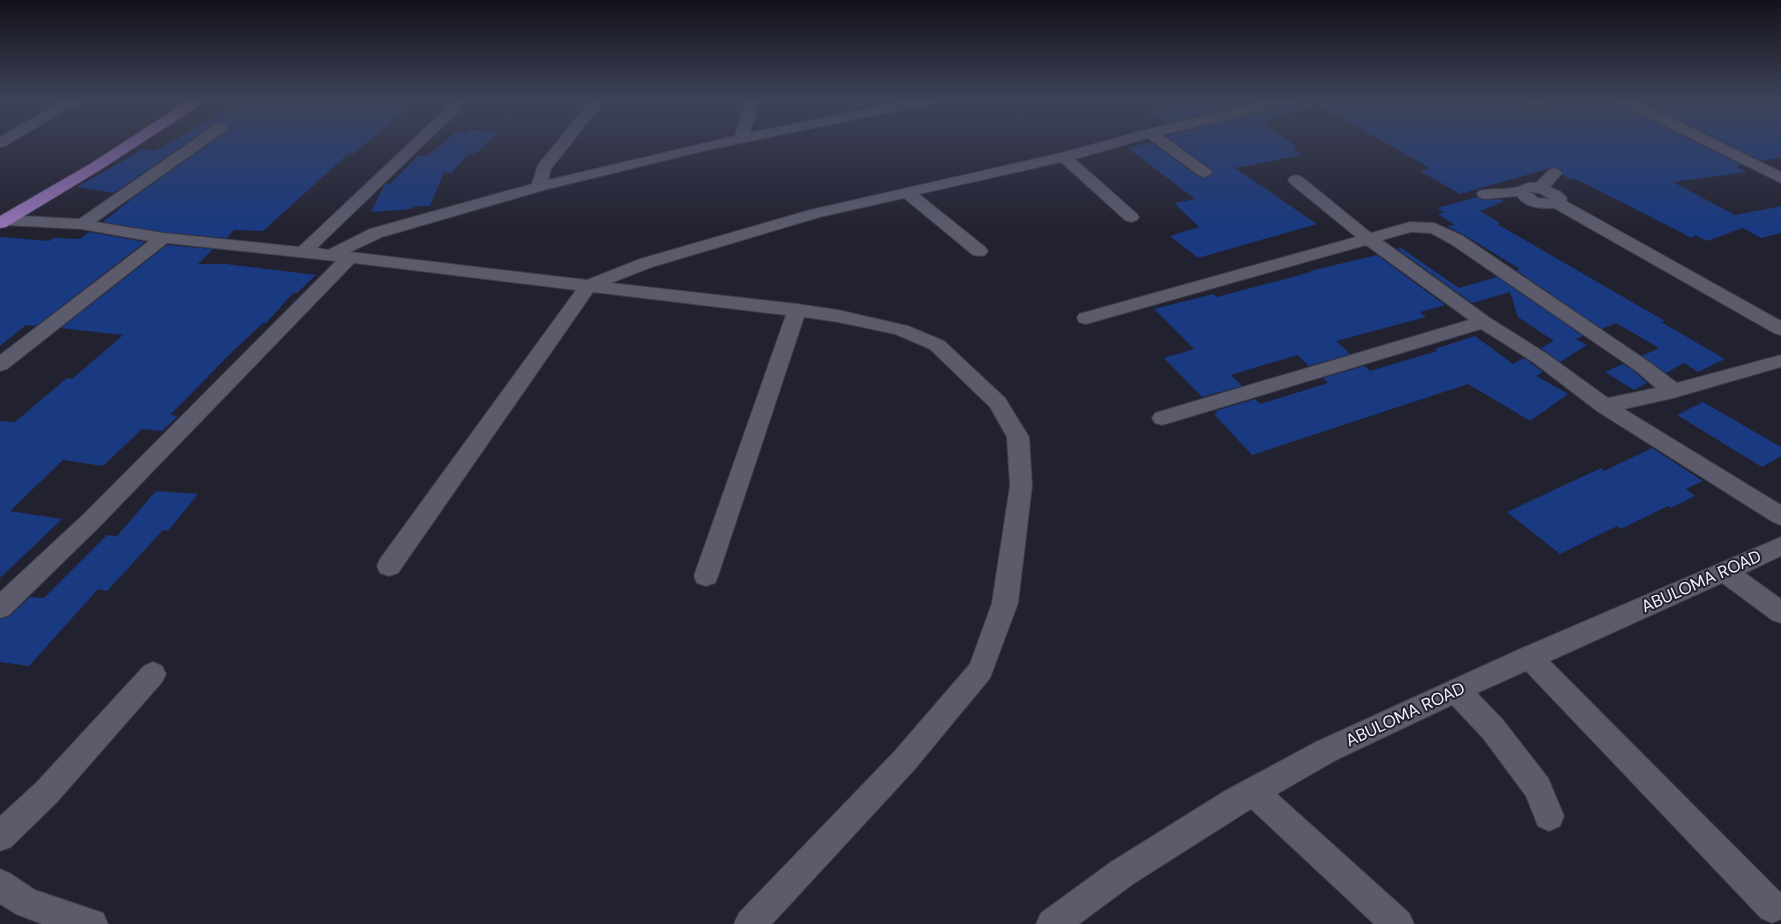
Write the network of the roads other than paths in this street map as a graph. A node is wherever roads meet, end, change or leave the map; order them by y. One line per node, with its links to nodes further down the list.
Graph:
1 (111, 143): 21 (main road)
2 (132, 143): 21 (main road)
3 (198, 143): 23 (street)
4 (418, 143): 27 (street)
5 (563, 143): 15 (street)
6 (724, 143): 15 (street)
7 (1112, 143): 10 (street)
8 (1165, 143): 11 (street)
9 (1711, 143): 13 (street)
10 (1064, 157): 18 (street); 22 (street)
11 (1204, 172)
12 (1554, 173): 16 (street)
13 (1781, 178)
14 (1296, 180): 25 (street)
15 (539, 187): 28 (street)
16 (1540, 188): 17 (street); 20 (street)
17 (1522, 191): 19 (street); 20 (street)
18 (908, 192): 26 (street); 29 (street)
19 (1485, 194)
20 (1557, 203): 33 (street)
21 (2, 217): 23 (street)
22 (1131, 217)
23 (82, 224): 24 (street)
24 (163, 238): 27 (street); 35 (street)
25 (1369, 239): 31 (street); 32 (street); 36 (street)
26 (979, 251)
27 (302, 253): 28 (street)
28 (340, 256): 29 (street); 44 (street)
29 (588, 286): 30 (street); 41 (street)
30 (797, 310): 43 (street); 56 (street)
31 (1086, 318)
32 (1483, 322): 37 (street); 38 (street)
33 (1781, 329)
34 (1781, 361): 36 (street)
35 (0, 365)
36 (1674, 391): 37 (street)
37 (1604, 406): 39 (street)
38 (1162, 418)
39 (1781, 516)
40 (1781, 546): 42 (street, ABULOMA ROAD)
41 (388, 566)
42 (1724, 571): 45 (street); 46 (street, ABULOMA ROAD)
43 (706, 576)
44 (0, 608)
45 (1781, 613)
46 (1529, 658): 48 (street, ABULOMA ROAD); 53 (street)
47 (153, 674): 51 (street)
48 (1456, 690): 49 (street, ABULOMA ROAD); 50 (street)
49 (1253, 791): 54 (street, ABULOMA ROAD); 57 (street)
50 (1549, 816)
51 (0, 836)
52 (0, 885): 55 (street)
53 (1772, 907)
54 (1066, 920)
55 (92, 924)
56 (750, 924)
57 (1398, 924)

